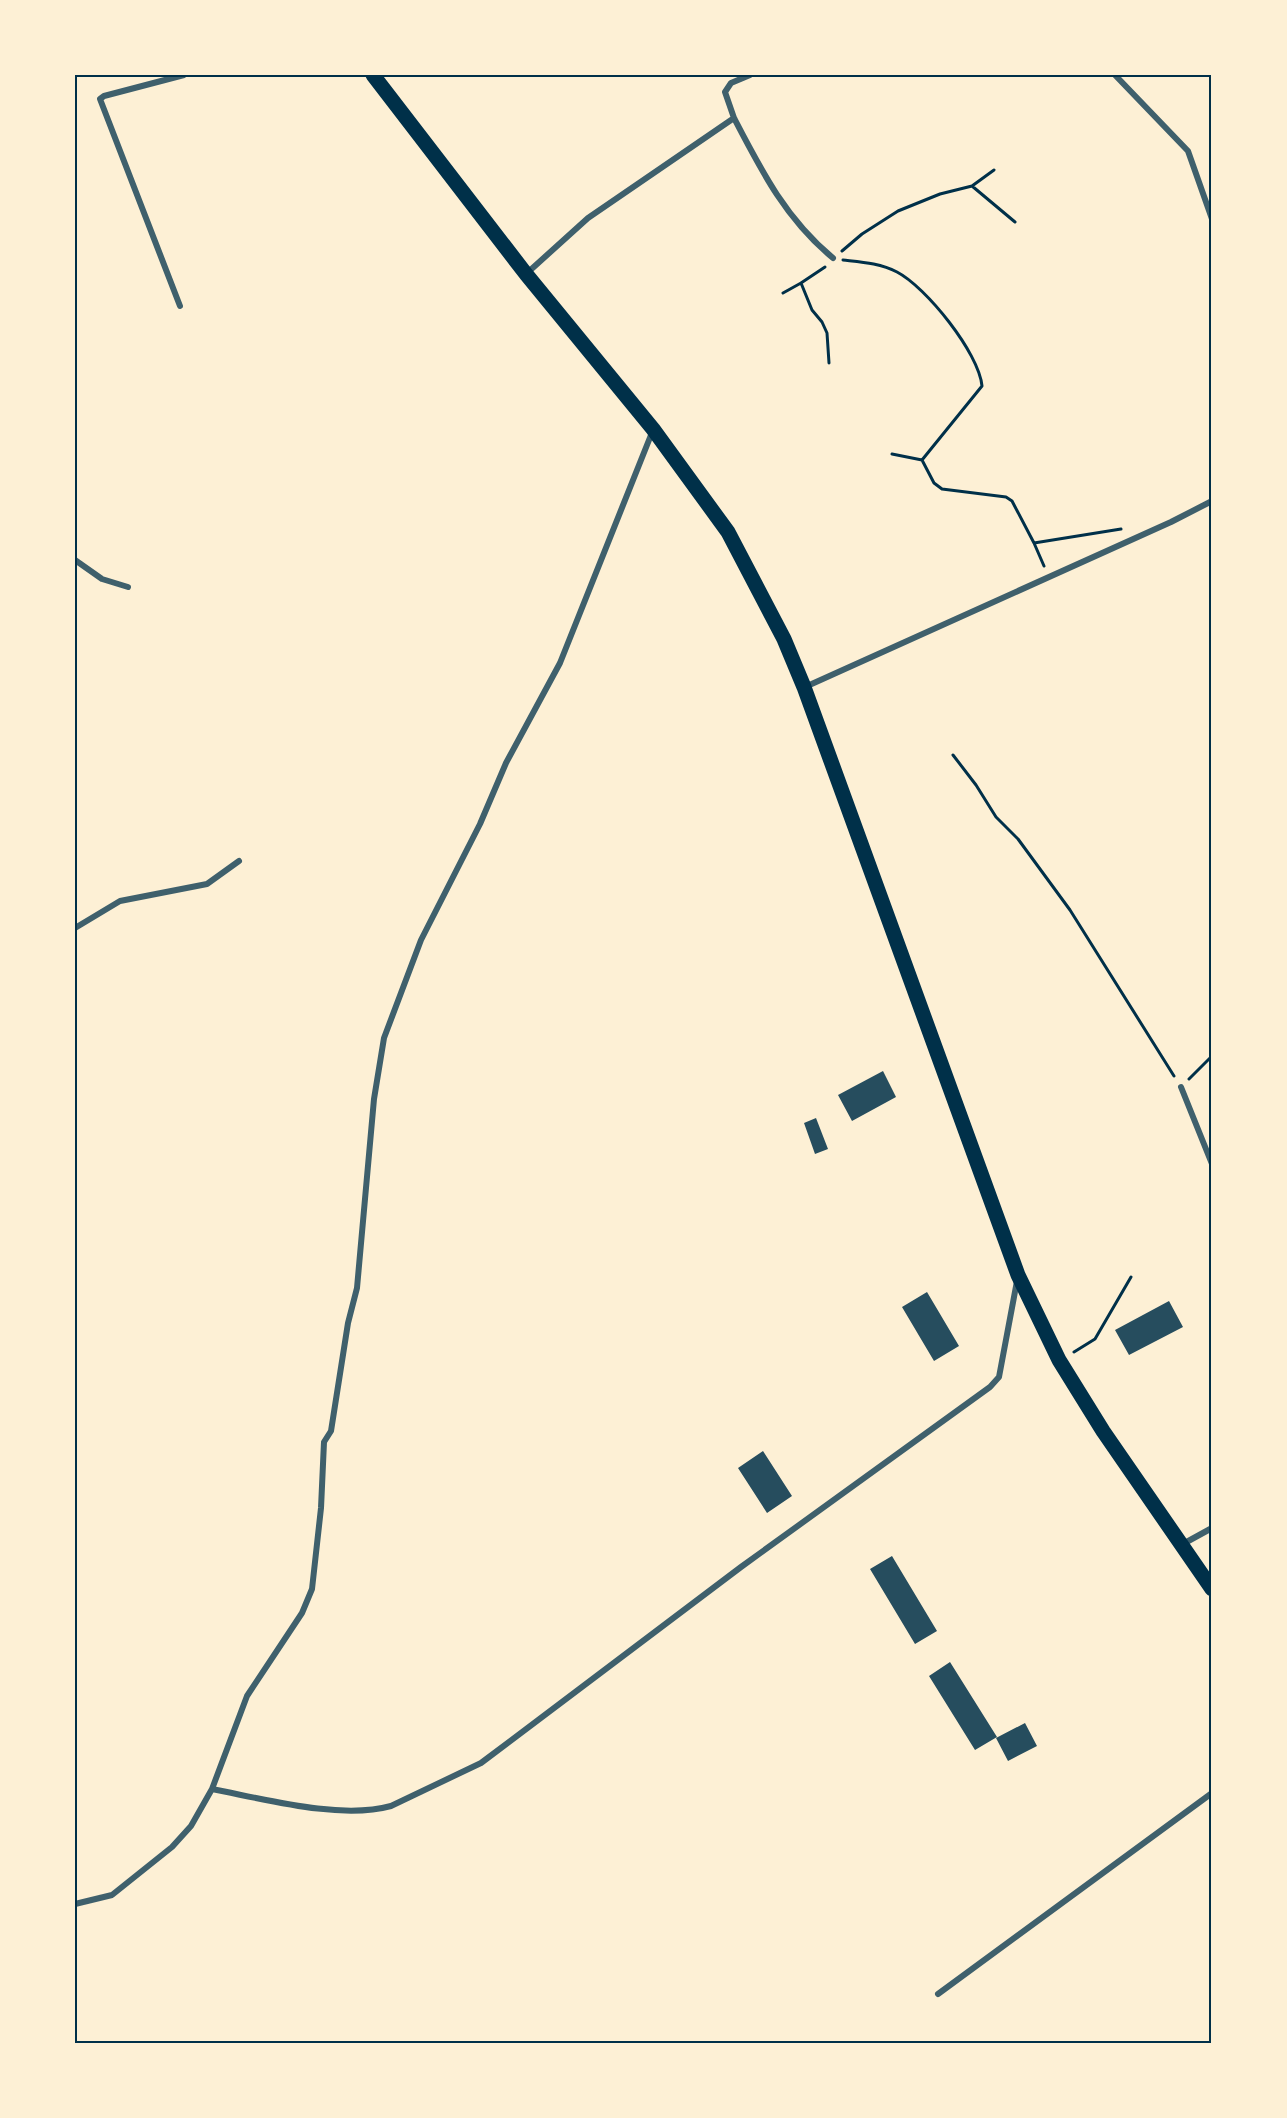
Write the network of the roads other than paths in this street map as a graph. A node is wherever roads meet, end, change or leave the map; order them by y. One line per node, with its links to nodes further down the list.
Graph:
1 (184, 75): 9 (street)
2 (373, 75): 8 (highway)
3 (750, 75): 5 (street)
4 (1115, 75): 6 (street)
5 (734, 118): 7 (street); 8 (street)
6 (1212, 219)
7 (833, 258)
8 (526, 274): 10 (highway)
9 (180, 306)
10 (653, 429): 14 (highway); 23 (street)
11 (1212, 501): 14 (street)
12 (75, 560): 13 (street)
13 (128, 587)
14 (804, 687): 19 (highway)
15 (239, 861): 16 (street)
16 (75, 928)
17 (1181, 1088): 18 (street)
18 (1212, 1164)
19 (1018, 1275): 21 (highway); 23 (street)
20 (1212, 1528): 21 (street)
21 (1180, 1546): 22 (highway)
22 (1212, 1589)
23 (212, 1789): 25 (street)
24 (1212, 1793): 26 (street)
25 (75, 1904)
26 (938, 1994)

